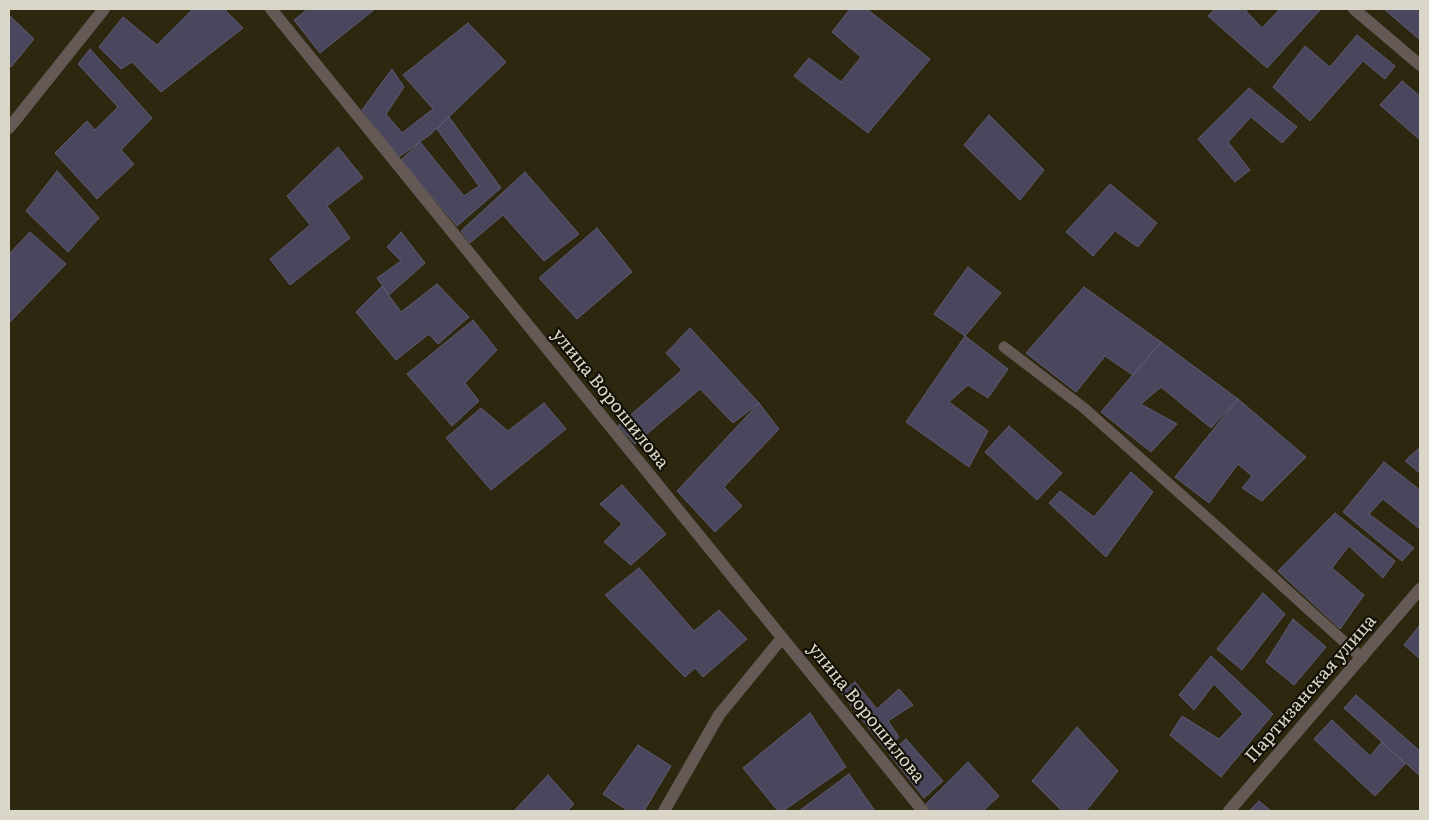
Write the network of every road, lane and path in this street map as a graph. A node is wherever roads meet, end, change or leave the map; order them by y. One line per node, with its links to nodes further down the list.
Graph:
1 (104, 9): 5 (street)
2 (271, 9): 8 (street, улица Ворошилова)
3 (1354, 9): 4 (street)
4 (1420, 65)
5 (9, 128)
6 (1004, 347): 9 (lane)
7 (1420, 589): 9 (street, Партизанская улица)
8 (782, 638): 10 (street); 11 (street, улица Ворошилова)
9 (1362, 658): 12 (street, Партизанская улица)
10 (664, 811)
11 (923, 811)
12 (1229, 811)

